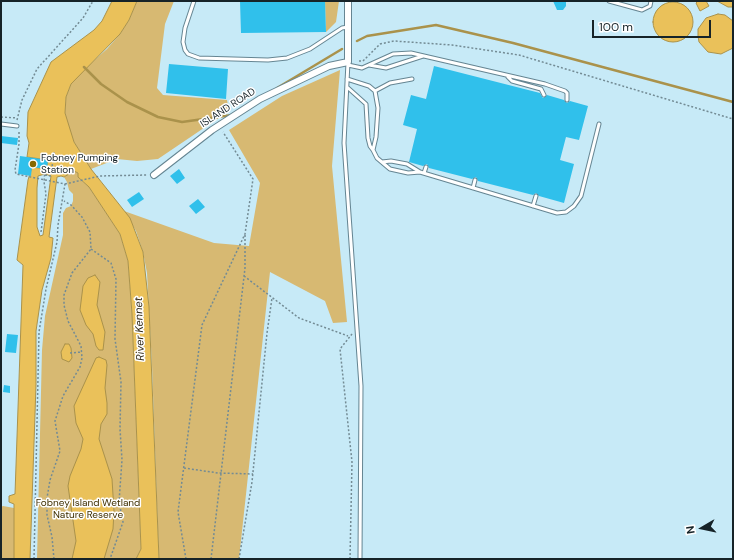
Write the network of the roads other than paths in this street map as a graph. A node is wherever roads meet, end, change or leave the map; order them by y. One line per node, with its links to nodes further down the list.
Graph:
1 (194, 1): 5 (lane)
2 (348, 1): 5 (street)
3 (610, 1): 4 (lane)
4 (651, 1)
5 (348, 27): 7 (street)
6 (425, 56): 8 (lane); 8 (lane); 9 (lane)
7 (348, 64): 8 (lane); 10 (lane); 23 (street, ISLAND ROAD)
8 (369, 65)
9 (508, 77): 14 (lane); 15 (lane)
10 (347, 79): 12 (lane); 13 (lane)
11 (412, 79): 13 (lane)
12 (347, 86): 19 (lane); 28 (lane)
13 (375, 91): 19 (lane)
14 (544, 95)
15 (567, 100)
16 (1, 124): 18 (lane)
17 (599, 124): 27 (lane)
18 (17, 126)
19 (373, 150): 20 (lane)
20 (382, 162): 22 (lane); 22 (lane)
21 (426, 167): 22 (lane)
22 (422, 173): 25 (lane)
23 (154, 175)
24 (475, 180): 25 (lane)
25 (473, 188): 27 (lane)
26 (536, 196): 27 (lane)
27 (533, 206)
28 (360, 559)

